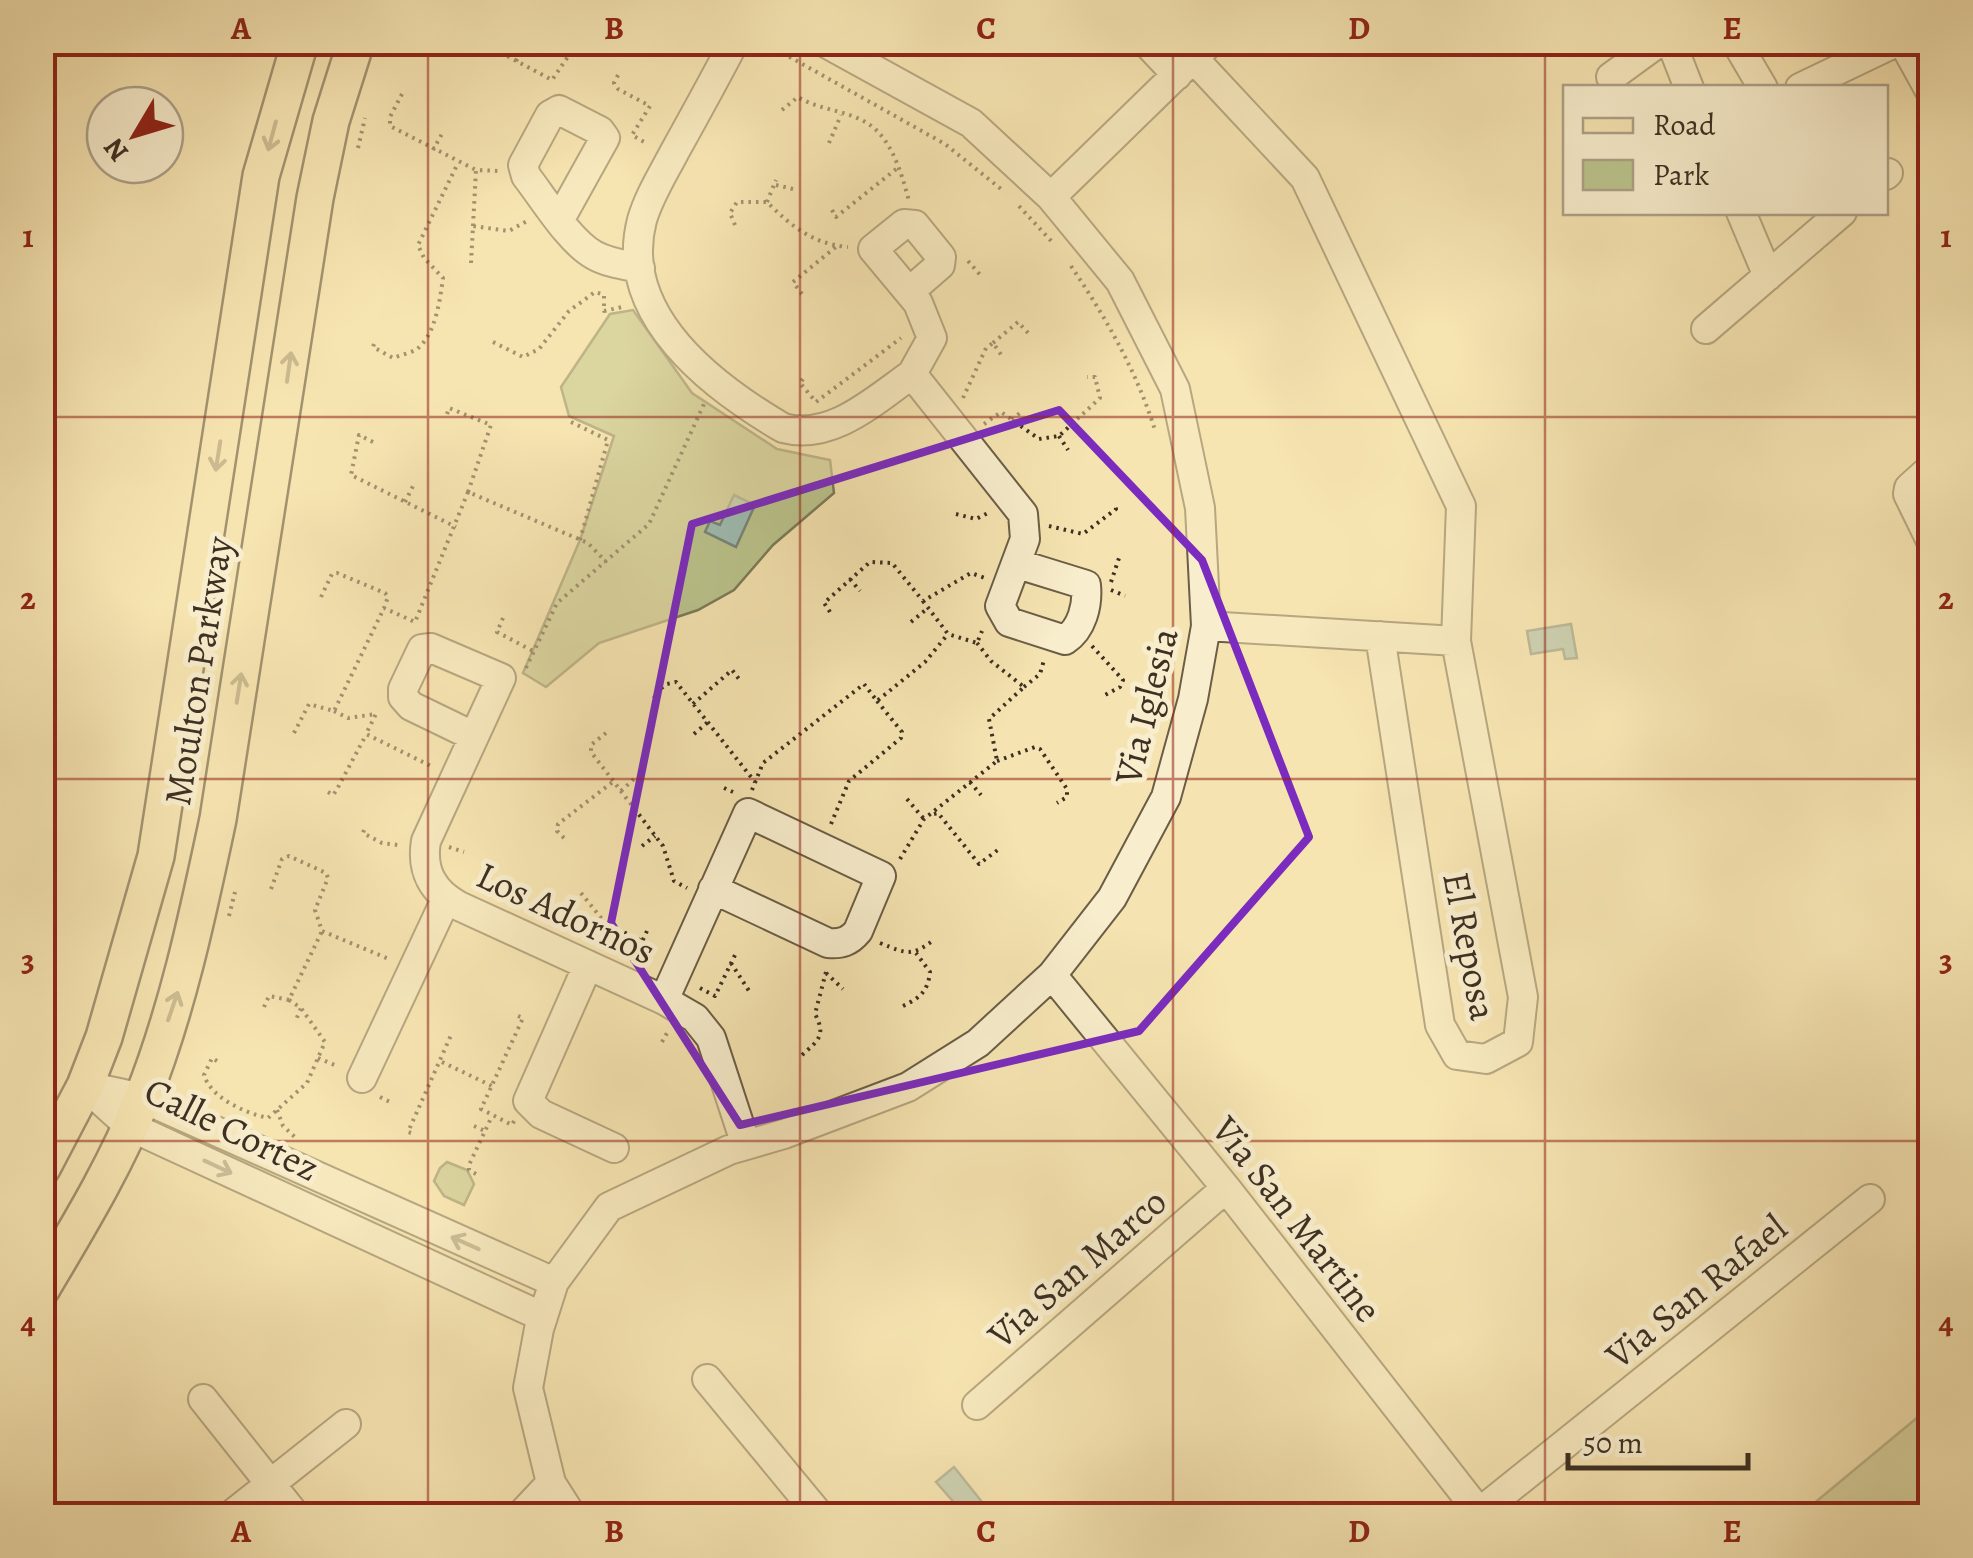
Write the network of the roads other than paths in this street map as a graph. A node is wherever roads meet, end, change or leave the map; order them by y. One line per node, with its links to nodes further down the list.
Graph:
1 (300, 42): 38 (main road, Moulton Parkway, one-way to 38)
2 (356, 42): 39 (main road, Moulton Parkway, one-way to 2)
3 (734, 42): 20 (street)
4 (824, 42): 16 (street, Via Iglesia)
5 (1146, 42): 10 (street, El Reposa)
6 (1659, 42): 11 (street)
7 (1671, 42): 12 (street)
8 (1736, 42): 13 (street)
9 (1899, 42): 14 (street); 15 (street)
10 (1194, 59): 16 (street); 30 (street, El Reposa)
11 (1611, 77)
12 (1689, 85)
13 (1761, 85)
14 (1806, 85)
15 (1930, 91)
16 (1051, 198): 28 (street, Via Iglesia)
17 (555, 213): 17 (street); 20 (street)
18 (1743, 215): 21 (street)
19 (1835, 215): 21 (street)
20 (640, 268): 24 (street)
21 (1768, 276): 23 (street)
22 (909, 292): 22 (street); 24 (street)
23 (1706, 329)
24 (912, 374): 27 (street)
25 (1930, 469): 26 (street)
26 (1930, 539)
27 (1007, 592)
28 (1206, 626): 29 (street); 35 (street, Via Iglesia)
29 (1380, 636): 30 (street); 30 (street, El Reposa)
30 (1456, 642)
31 (472, 736): 31 (street, Los Adornos); 33 (street, Los Adornos)
32 (711, 895): 32 (street); 36 (street)
33 (446, 899): 34 (street, Los Adornos); 37 (street)
34 (588, 965): 36 (street, Los Adornos); 41 (street)
35 (1052, 975): 40 (street, Via Iglesia); 43 (street, Via San Martine)
36 (664, 1000): 40 (street, Los Adornos)
37 (362, 1078)
38 (85, 1086): 39 (street, Calle Cortez); 42 (main road, Moulton Parkway)
39 (136, 1112): 45 (street, Calle Cortez, one-way to 39); 46 (main road, Moulton Parkway); 47 (street, Calle Cortez, one-way to 47)
40 (746, 1145): 45 (street, Via Iglesia)
41 (614, 1148)
42 (42, 1168)
43 (1226, 1188): 50 (street, Via San Marco); 54 (street, Via San Martine)
44 (1870, 1200): 54 (street, Via San Rafael)
45 (554, 1282): 47 (street, Via Iglesia)
46 (42, 1288)
47 (543, 1317): 52 (street, Via Iglesia)
48 (707, 1379): 59 (street)
49 (204, 1400): 53 (street)
50 (977, 1404)
51 (346, 1424): 53 (street)
52 (551, 1483): 57 (street); 58 (street, Via Iglesia)
53 (270, 1484): 55 (street); 56 (street)
54 (1477, 1514)
55 (230, 1516)
56 (296, 1516)
57 (520, 1516)
58 (572, 1516)
59 (820, 1516)

